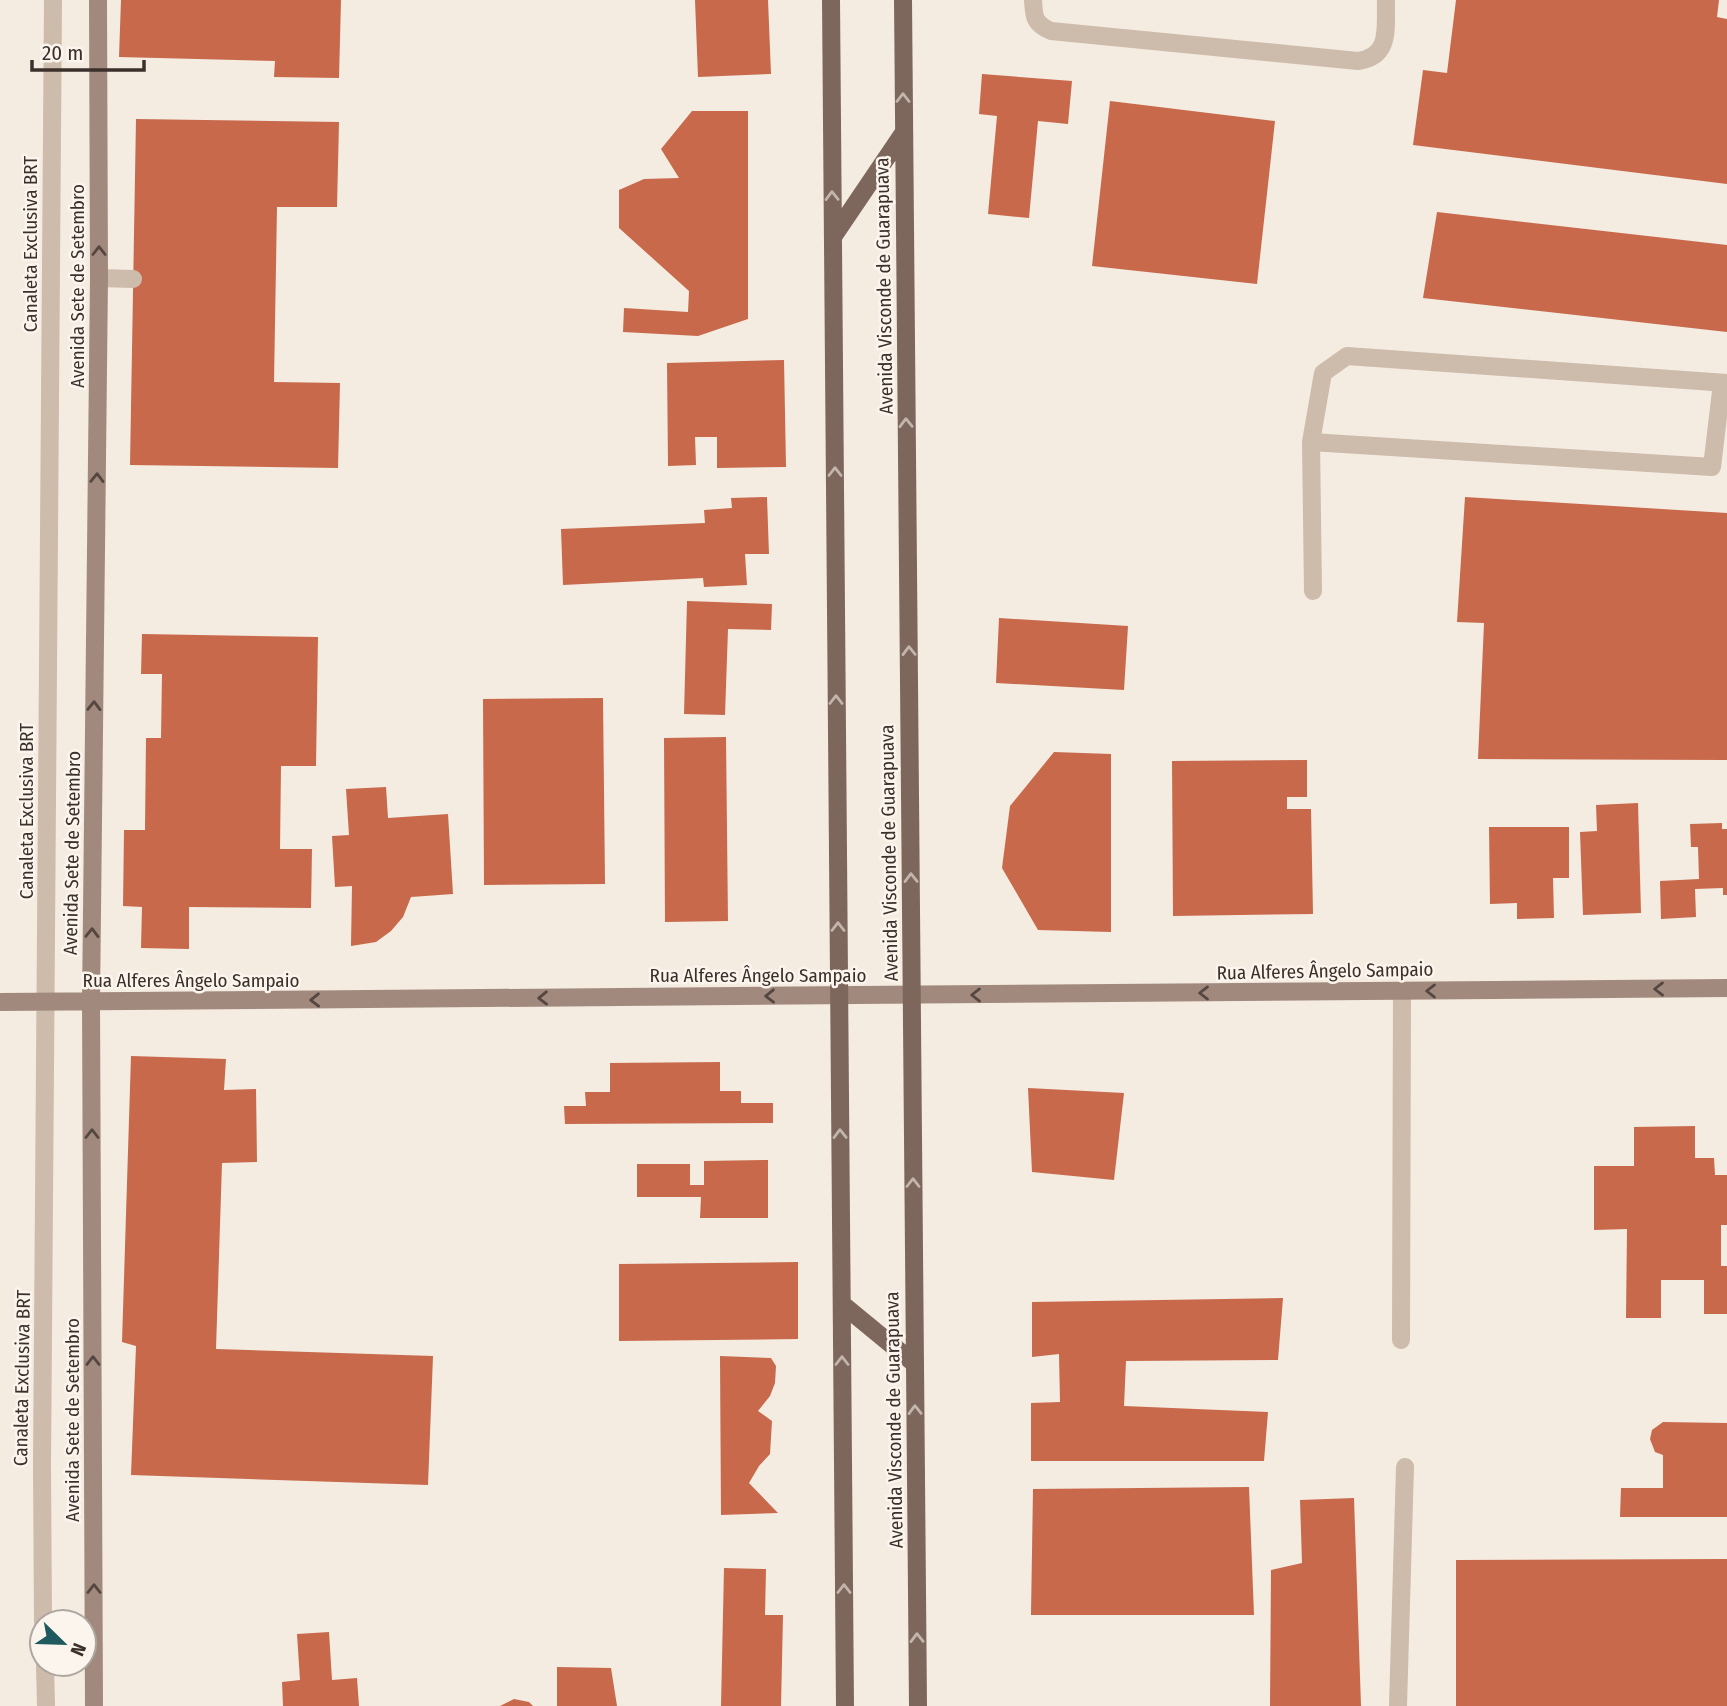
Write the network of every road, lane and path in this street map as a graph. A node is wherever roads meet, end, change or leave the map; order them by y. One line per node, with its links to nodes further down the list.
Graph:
1 (53, 0): 20 (lane, Canaleta Exclusiva BRT)
2 (98, 0): 9 (main road, Avenida Sete de Setembro, one-way to 2)
3 (831, 0): 8 (main road, one-way to 3)
4 (903, 0): 7 (main road, Avenida Visconde de Guarapuava, one-way to 4)
5 (1032, 0): 6 (lane)
6 (1386, 0)
7 (904, 132): 8 (main road); 17 (main road, Avenida Visconde de Guarapuava, one-way to 7)
8 (833, 237): 18 (main road, one-way to 8)
9 (99, 278): 10 (lane); 21 (main road, Avenida Sete de Setembro, one-way to 9)
10 (133, 279)
11 (1725, 383): 12 (lane); 13 (lane)
12 (1311, 442): 13 (lane); 14 (lane)
13 (1720, 467)
14 (1313, 591)
15 (1727, 988): 16 (main road, Rua Alferes Ângelo Sampaio, one-way to 16)
16 (1402, 991): 17 (main road, Rua Alferes Ângelo Sampaio, one-way to 17); 23 (lane)
17 (912, 995): 18 (main road, Rua Alferes Ângelo Sampaio); 24 (main road, Avenida Visconde de Guarapuava, one-way to 17)
18 (839, 996): 21 (main road, Rua Alferes Ângelo Sampaio, one-way to 21); 22 (main road, one-way to 18)
19 (0, 1002): 20 (main road, Rua Alferes Ângelo Sampaio)
20 (46, 1002): 21 (main road, Rua Alferes Ângelo Sampaio); 26 (lane, Canaleta Exclusiva BRT)
21 (91, 1002): 29 (main road, Avenida Sete de Setembro, one-way to 21)
22 (842, 1304): 24 (main road); 30 (main road, one-way to 22)
23 (1401, 1340)
24 (915, 1364): 31 (main road, Avenida Visconde de Guarapuava, one-way to 24)
25 (1405, 1467): 32 (lane)
26 (43, 1608)
27 (45, 1678): 28 (lane)
28 (46, 1706)
29 (94, 1706)
30 (845, 1706)
31 (918, 1706)
32 (1398, 1706)

